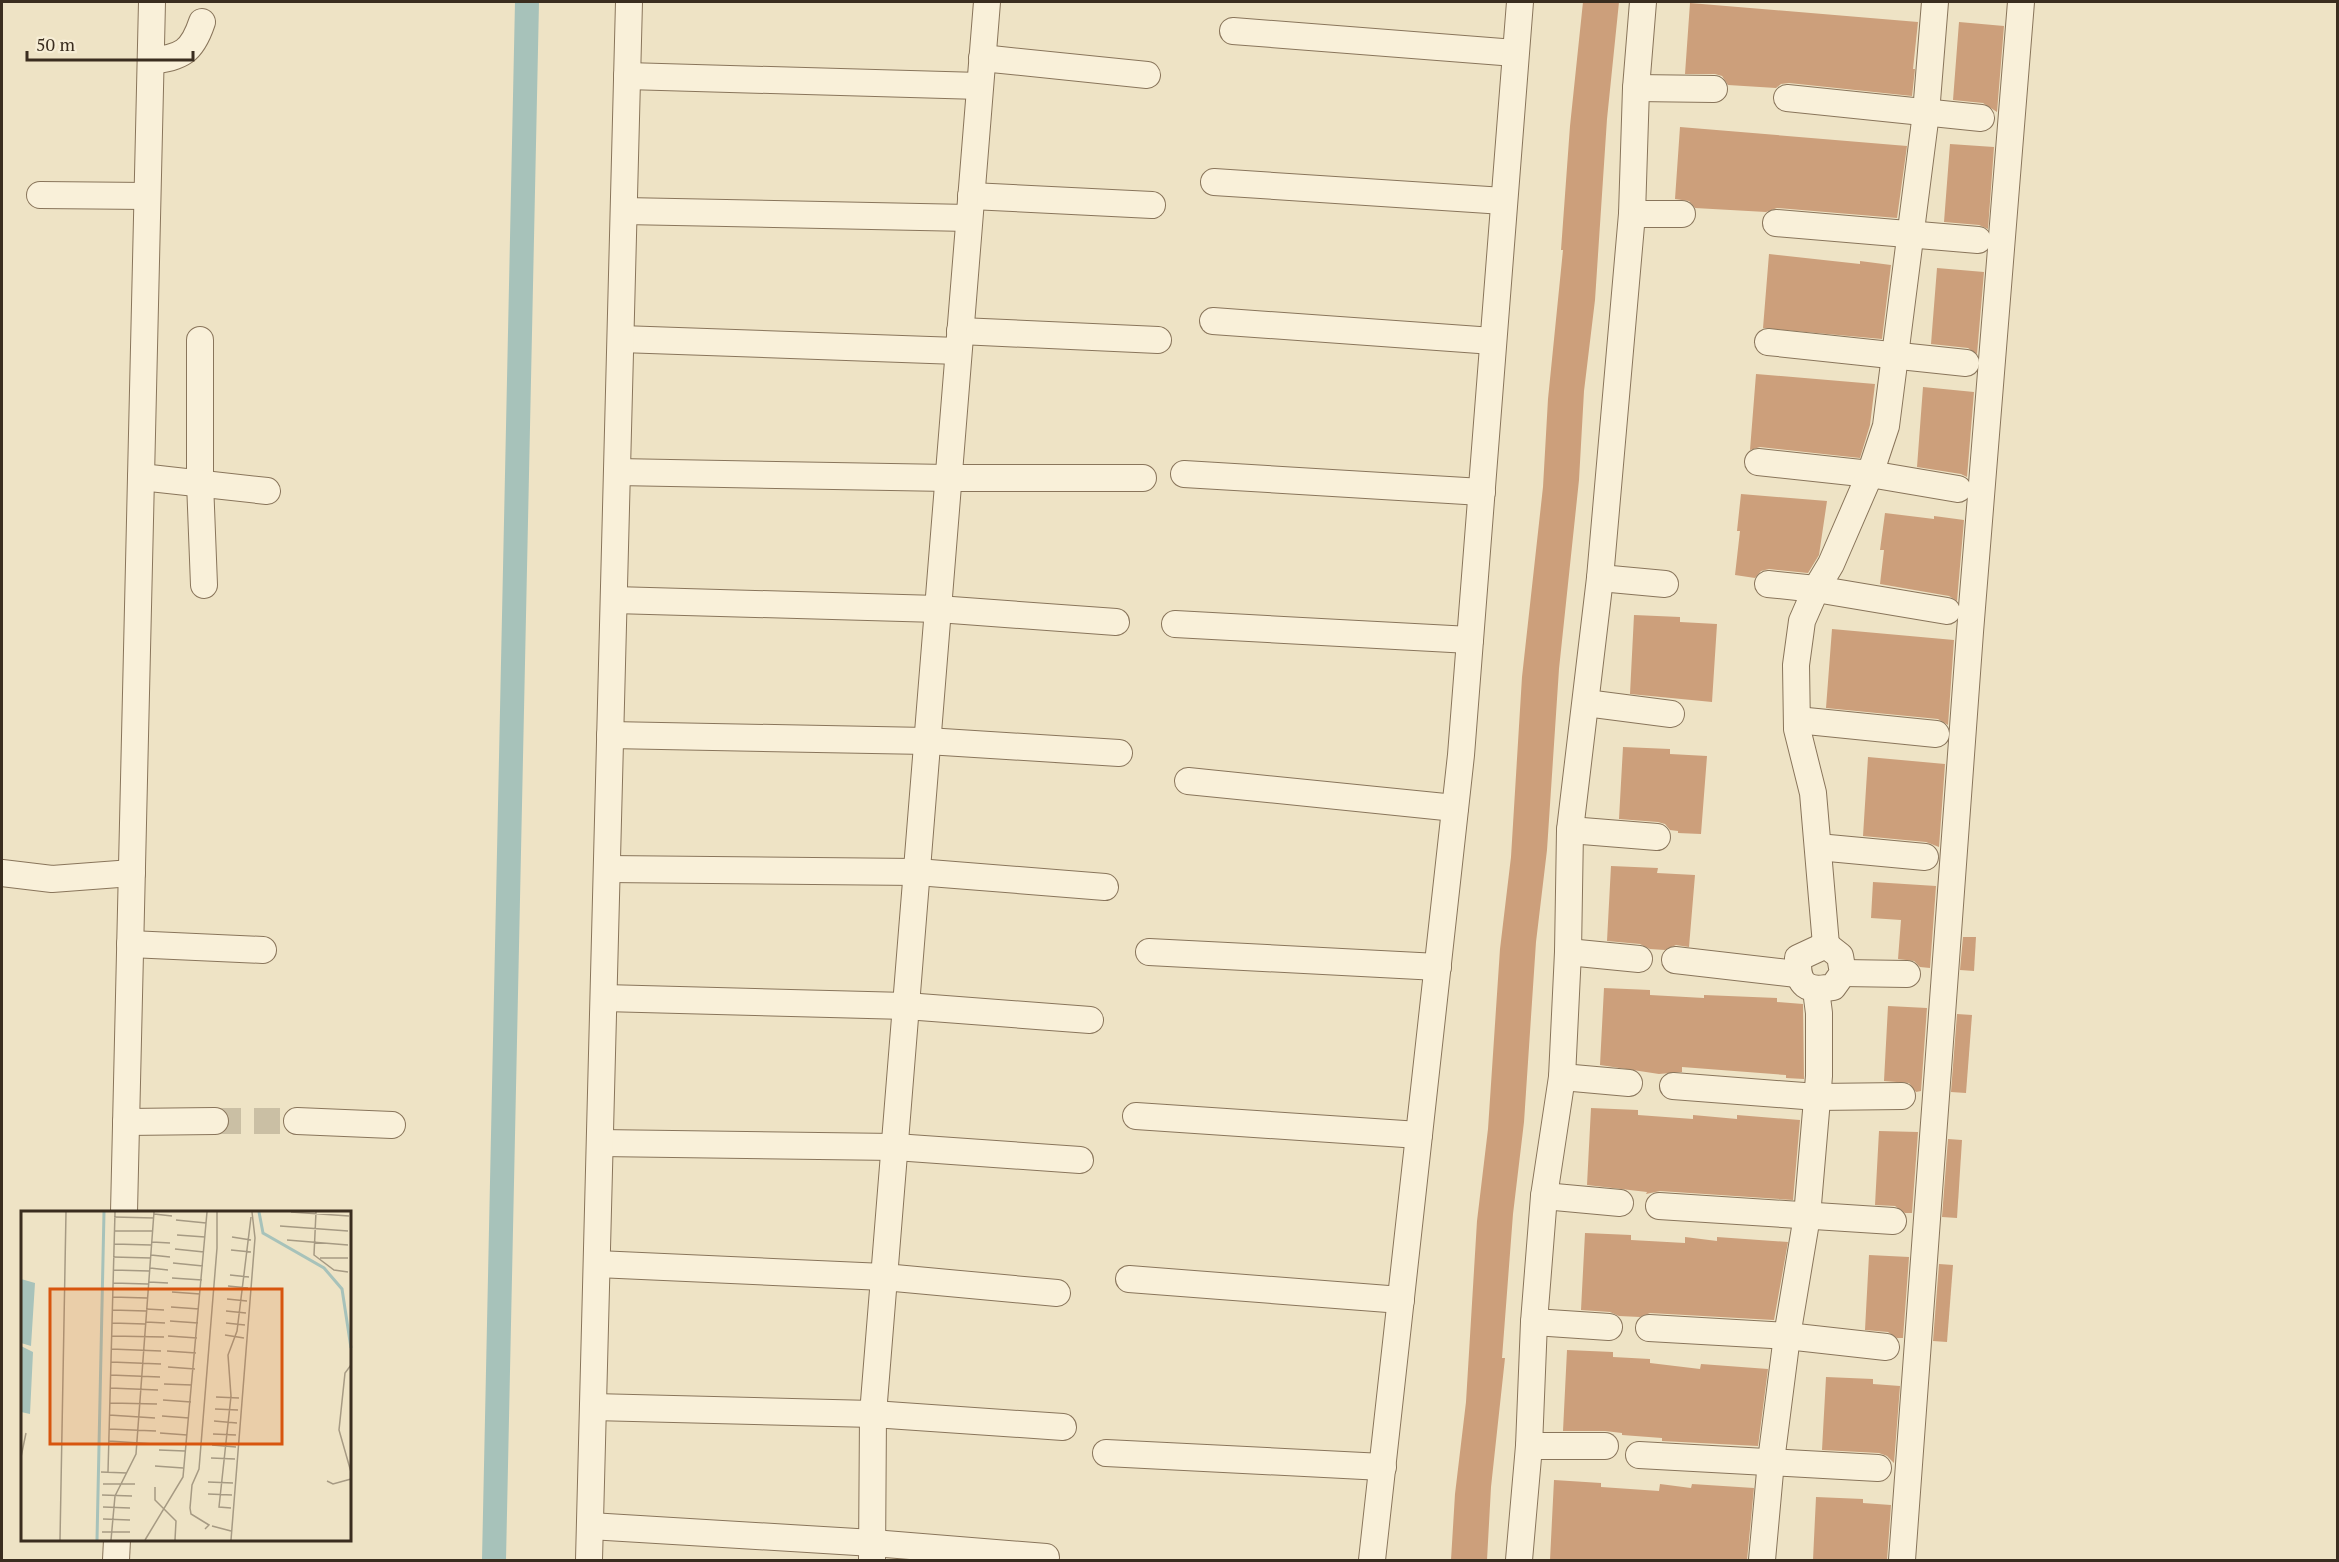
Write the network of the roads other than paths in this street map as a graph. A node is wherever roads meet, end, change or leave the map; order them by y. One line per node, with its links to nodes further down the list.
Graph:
1 (152, 2): 12 (street)
2 (629, 2): 14 (street)
3 (987, 2): 11 (street)
4 (1520, 2): 10 (street)
5 (1643, 2): 16 (street)
6 (1935, 2): 19 (street)
7 (2021, 2): 145 (street)
8 (202, 22): 12 (street)
9 (1233, 32): 10 (street)
10 (1515, 53): 24 (street)
11 (982, 58): 13 (street); 15 (street)
12 (151, 61): 23 (street)
13 (1147, 75)
14 (627, 76): 15 (street); 27 (street)
15 (980, 86): 26 (street)
16 (1636, 88): 17 (street); 28 (street)
17 (1714, 89)
18 (1787, 98): 19 (street)
19 (1926, 114): 20 (street); 31 (street)
20 (1981, 118)
21 (1214, 182): 24 (street)
22 (40, 195): 23 (street)
23 (147, 196): 46 (street)
24 (1504, 201): 38 (street)
25 (1152, 206): 26 (street)
26 (970, 207): 27 (street); 37 (street)
27 (624, 211): 34 (street)
28 (1632, 214): 29 (street); 53 (street)
29 (1682, 214)
30 (1776, 223): 31 (street)
31 (1912, 235): 32 (street); 40 (street)
32 (1978, 240)
33 (1213, 321): 38 (street)
34 (621, 339): 37 (street); 43 (street)
35 (200, 340): 49 (street)
36 (1158, 340): 37 (street)
37 (959, 341): 47 (street)
38 (1493, 341): 52 (street)
39 (1768, 342): 40 (street)
40 (1896, 357): 41 (street); 45 (street)
41 (1966, 363)
42 (1758, 462): 45 (street)
43 (617, 472): 47 (street); 58 (street)
44 (1184, 474): 52 (street)
45 (1869, 474): 50 (street); 57 (street)
46 (141, 477): 49 (street); 80 (street)
47 (948, 478): 48 (street); 59 (street)
48 (1143, 478)
49 (200, 482): 51 (street); 56 (street)
50 (1958, 489)
51 (267, 490)
52 (1482, 492): 63 (street)
53 (1600, 578): 54 (street); 64 (street)
54 (1665, 584)
55 (1768, 584): 57 (street)
56 (204, 585)
57 (1816, 589): 60 (street); 66 (street)
58 (614, 600): 59 (street); 68 (street)
59 (938, 609): 61 (street); 69 (street)
60 (1947, 611)
61 (1116, 622)
62 (1175, 624): 63 (street)
63 (1470, 640): 72 (street)
64 (1586, 703): 65 (street); 73 (street)
65 (1671, 714)
66 (1797, 720): 67 (street); 75 (street)
67 (1936, 734)
68 (610, 735): 69 (street); 77 (street)
69 (927, 741): 70 (street); 78 (street)
70 (1119, 753)
71 (1188, 782): 72 (street)
72 (1455, 808): 89 (street)
73 (1570, 830): 74 (street); 86 (street)
74 (1657, 837)
75 (1818, 847): 76 (street); 83 (street)
76 (1925, 857)
77 (607, 869): 78 (street); 93 (street)
78 (917, 872): 81 (street); 94 (street)
79 (2, 873): 80 (street)
80 (132, 873): 82 (street)
81 (1104, 887)
82 (130, 944): 84 (street); 104 (street)
83 (1826, 945): 90 (street); 92 (street)
84 (263, 950)
85 (1149, 952): 89 (street)
86 (1568, 952): 87 (street); 96 (street)
87 (1639, 960)
88 (1675, 960): 92 (street)
89 (1438, 967): 106 (street)
90 (1842, 973): 91 (street); 92 (street)
91 (1907, 974)
92 (1806, 982): 100 (street)
93 (604, 999): 94 (street); 107 (street)
94 (906, 1006): 95 (street); 108 (street)
95 (1090, 1020)
96 (1562, 1077): 97 (street); 110 (street)
97 (1629, 1083)
98 (1673, 1086): 100 (street)
99 (1902, 1096): 100 (street)
100 (1817, 1097): 114 (street)
101 (1136, 1116): 106 (street)
102 (215, 1121): 104 (street)
103 (297, 1121): 105 (street)
104 (126, 1122): 113 (street)
105 (392, 1125)
106 (1419, 1135): 120 (street)
107 (600, 1143): 108 (street); 116 (street)
108 (895, 1147): 109 (street); 117 (street)
109 (1080, 1160)
110 (1544, 1196): 111 (street); 121 (street)
111 (1620, 1203)
112 (1659, 1206): 114 (street)
113 (124, 1211)
114 (1807, 1216): 115 (street); 124 (street)
115 (1893, 1221)
116 (597, 1264): 117 (street); 126 (street)
117 (884, 1277): 119 (street); 127 (street)
118 (1129, 1279): 120 (street)
119 (1057, 1293)
120 (1401, 1300): 134 (street)
121 (1534, 1322): 122 (street); 129 (street)
122 (1609, 1327)
123 (1649, 1328): 124 (street)
124 (1787, 1336): 125 (street); 133 (street)
125 (1886, 1347)
126 (593, 1407): 127 (street); 136 (street)
127 (873, 1414): 128 (street); 138 (street)
128 (1064, 1427)
129 (1529, 1446): 130 (street); 143 (street)
130 (1605, 1446)
131 (1106, 1454): 134 (street)
132 (1639, 1455): 133 (street)
133 (1771, 1461): 135 (street); 144 (street)
134 (1383, 1467): 142 (street)
135 (1878, 1468)
136 (590, 1526): 138 (street); 141 (street)
137 (117, 1541): 140 (street)
138 (872, 1551): 139 (street)
139 (1046, 1557)
140 (116, 1560)
141 (589, 1560)
142 (1372, 1560)
143 (1519, 1560)
144 (1762, 1560)
145 (1902, 1560)

